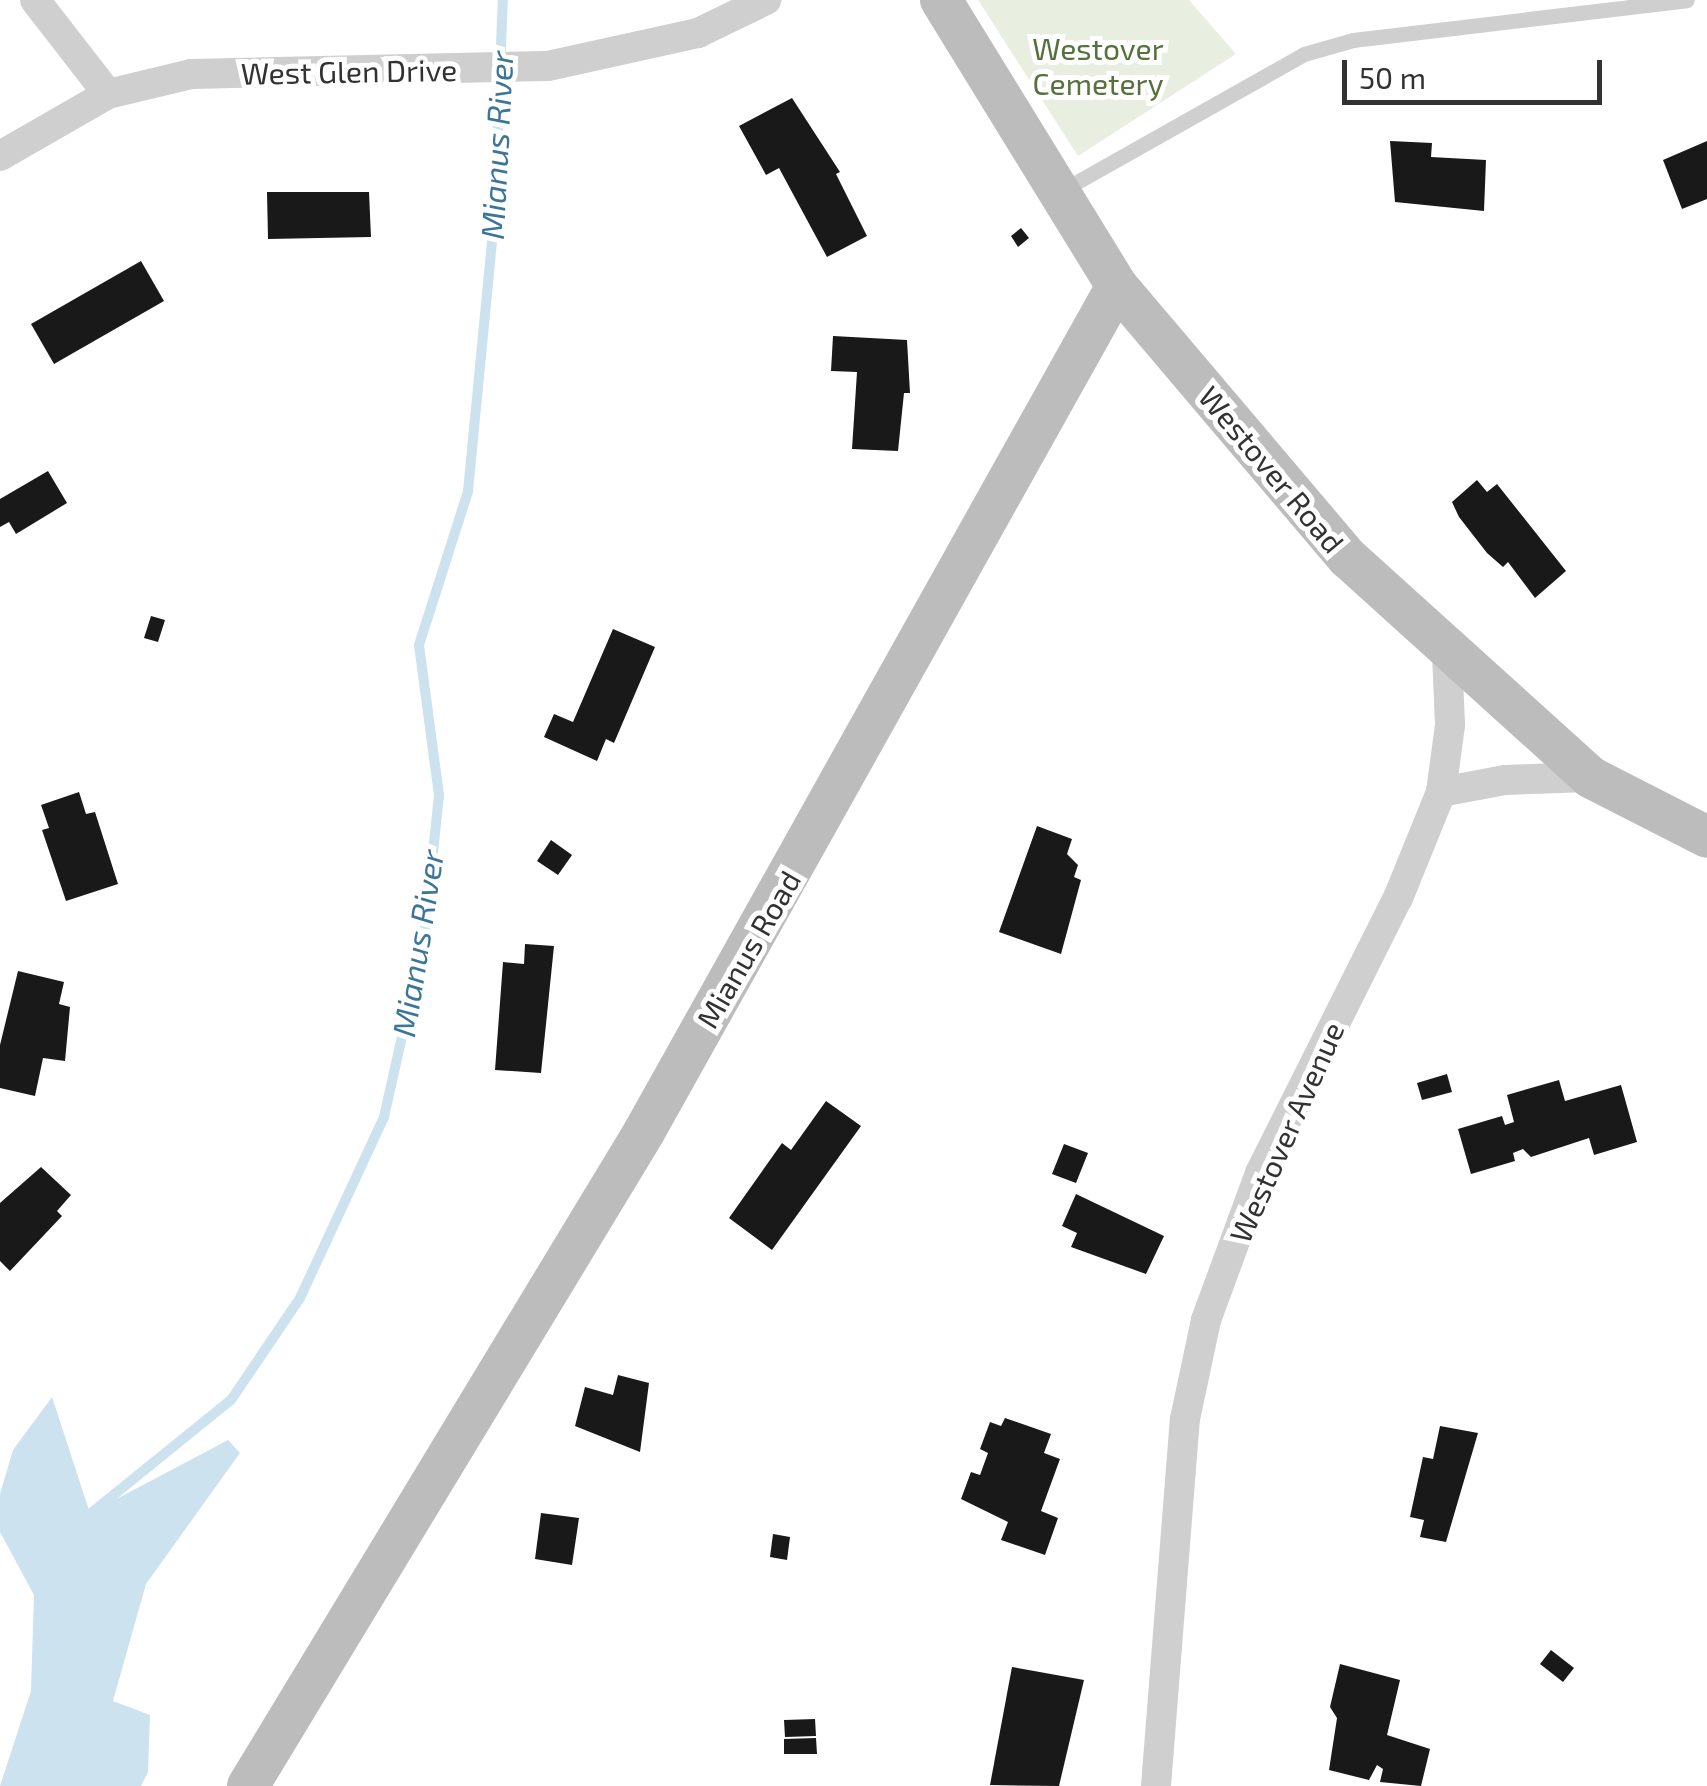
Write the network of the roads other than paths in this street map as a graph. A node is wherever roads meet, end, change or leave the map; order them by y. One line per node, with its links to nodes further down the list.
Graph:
1 (35, 0): 5 (street)
2 (766, 0): 5 (street, West Glen Drive)
3 (941, 0): 7 (street, Westover Road)
4 (1687, 0): 7 (lane)
5 (108, 94): 6 (street, West Glen Drive)
6 (0, 156)
7 (1058, 193): 8 (street, Westover Road)
8 (1116, 286): 9 (street, Westover Road); 13 (street, Mianus Road)
9 (1447, 654): 10 (street, Westover Road); 11 (street, Westover Avenue)
10 (1590, 777): 11 (street); 12 (street, Westover Road)
11 (1441, 792): 14 (street, Westover Avenue)
12 (1707, 837)
13 (248, 1786)
14 (1156, 1786)

